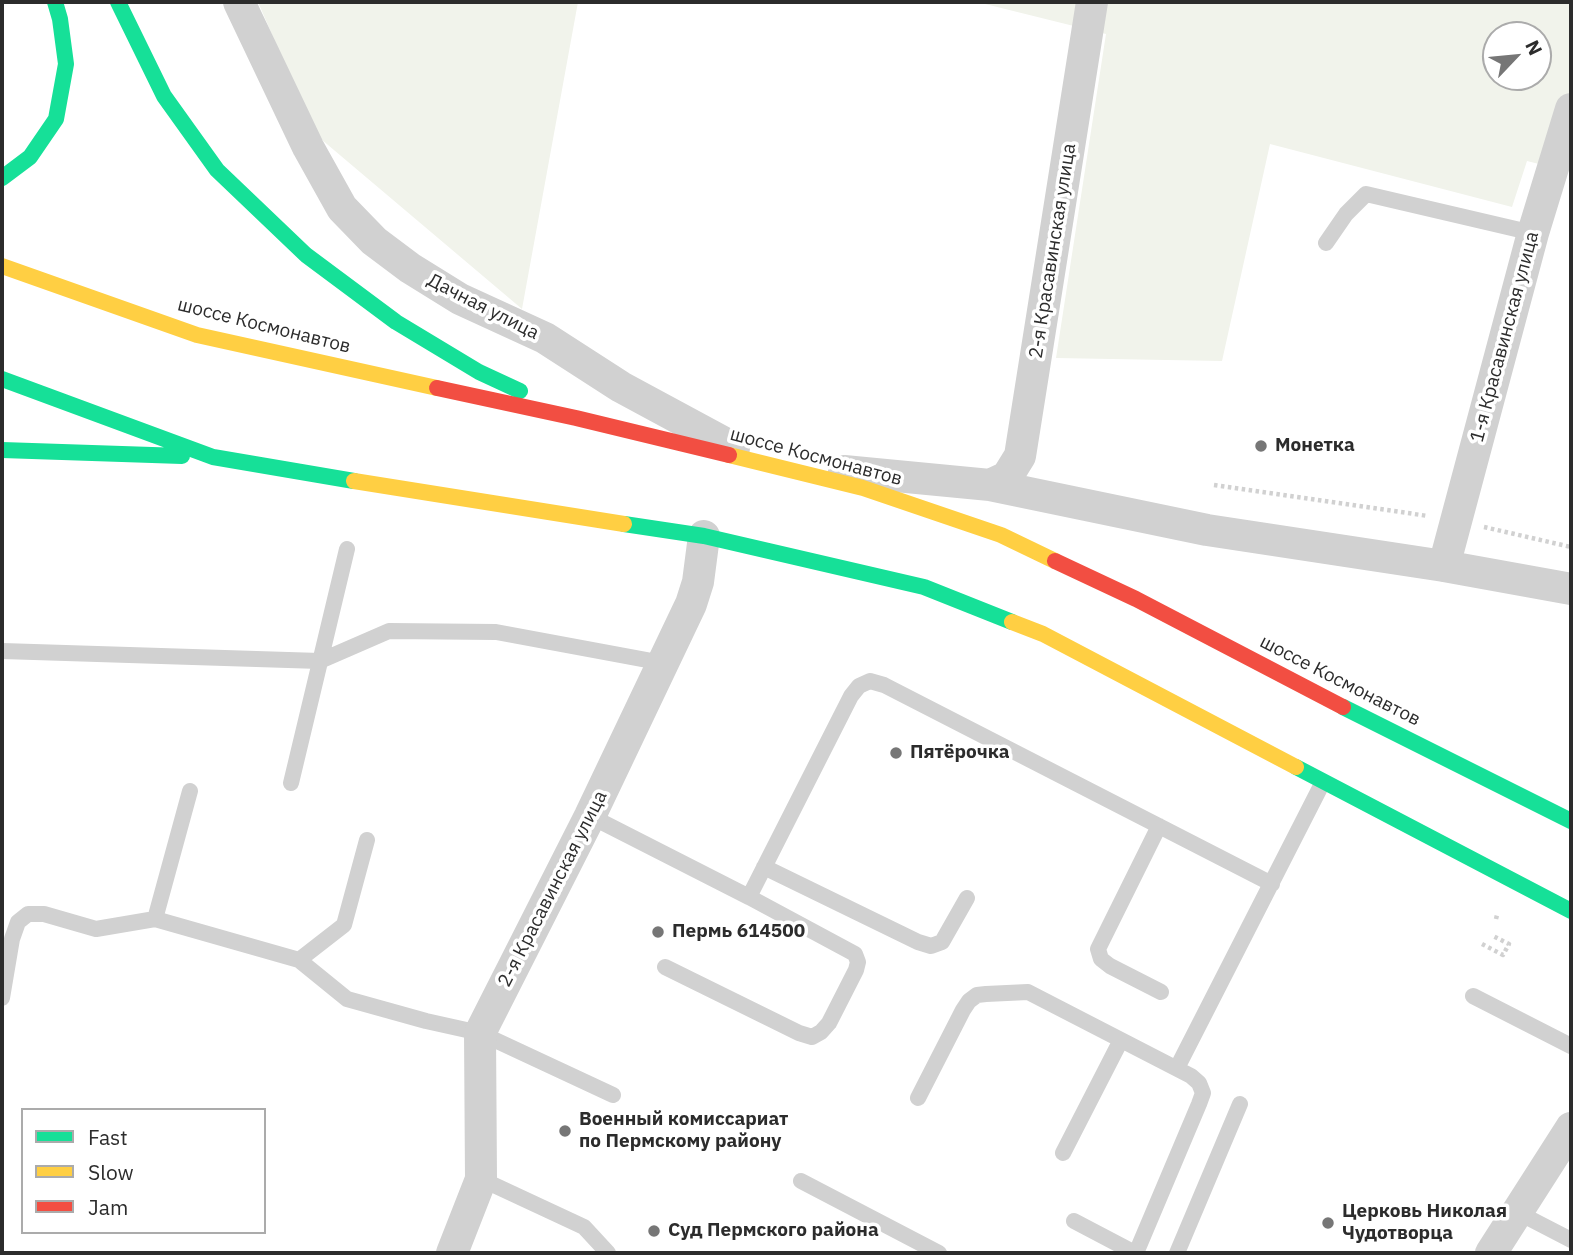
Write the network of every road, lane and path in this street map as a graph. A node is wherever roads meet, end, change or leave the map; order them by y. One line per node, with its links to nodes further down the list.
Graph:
1 (55, 2): 6 (main road)
2 (118, 2): 11 (main road)
3 (239, 2): 14 (street, Дачная улица)
4 (1092, 2): 15 (street, 2-я Красавинская улица)
5 (1571, 109): 7 (street, 1-я Красавинская улица)
6 (2, 178)
7 (1533, 233): 8 (lane); 17 (street, 1-я Красавинская улица)
8 (1326, 243)
9 (2, 266): 11 (main road, шоссе Космонавтов)
10 (2, 379): 13 (main road)
11 (576, 418): 14 (main road, шоссе Космонавтов)
12 (2, 450): 13 (main road)
13 (213, 457): 18 (main road)
14 (762, 463): 15 (street); 30 (main road, шоссе Космонавтов)
15 (990, 485): 21 (street)
16 (1214, 485): 17 (path)
17 (1455, 520): 19 (path); 21 (street, 1-я Красавинская улица)
18 (704, 536): 25 (street, 2-я Красавинская улица); 26 (main road)
19 (1571, 547)
20 (347, 549): 24 (lane)
21 (1444, 566): 22 (street)
22 (1571, 589)
23 (2, 651): 24 (lane)
24 (320, 661): 25 (lane); 27 (lane)
25 (663, 663): 29 (street, 2-я Красавинская улица)
26 (1324, 782): 34 (lane); 37 (main road)
27 (291, 783)
28 (190, 791): 38 (lane)
29 (590, 816): 35 (lane); 46 (street, 2-я Красавинская улица)
30 (1571, 821)
31 (1159, 826): 33 (lane); 34 (lane); 43 (lane)
32 (367, 840): 41 (lane)
33 (764, 867): 35 (lane); 36 (lane)
34 (1272, 884): 49 (lane)
35 (748, 897): 42 (lane)
36 (967, 898)
37 (1571, 911)
38 (155, 919): 41 (lane); 45 (lane)
39 (1493, 936): 40 (path)
40 (1482, 944)
41 (299, 960): 46 (lane)
42 (666, 967)
43 (1161, 992)
44 (1473, 996): 48 (lane)
45 (2, 998)
46 (481, 1033): 50 (lane); 55 (street, 2-я Красавинская улица)
47 (1121, 1040): 49 (lane); 51 (lane); 54 (lane)
48 (1571, 1046)
49 (1177, 1068): 63 (lane)
50 (613, 1095)
51 (918, 1098)
52 (1240, 1104): 64 (lane)
53 (1571, 1128): 58 (street)
54 (1063, 1153)
55 (481, 1179): 60 (street, 2-я Красавинская улица); 61 (lane)
56 (801, 1181): 62 (lane)
57 (1074, 1222): 63 (lane)
58 (1506, 1238): 59 (lane)
59 (1571, 1240)
60 (453, 1253)
61 (608, 1253)
62 (939, 1253)
63 (1136, 1253)
64 (1177, 1253)

